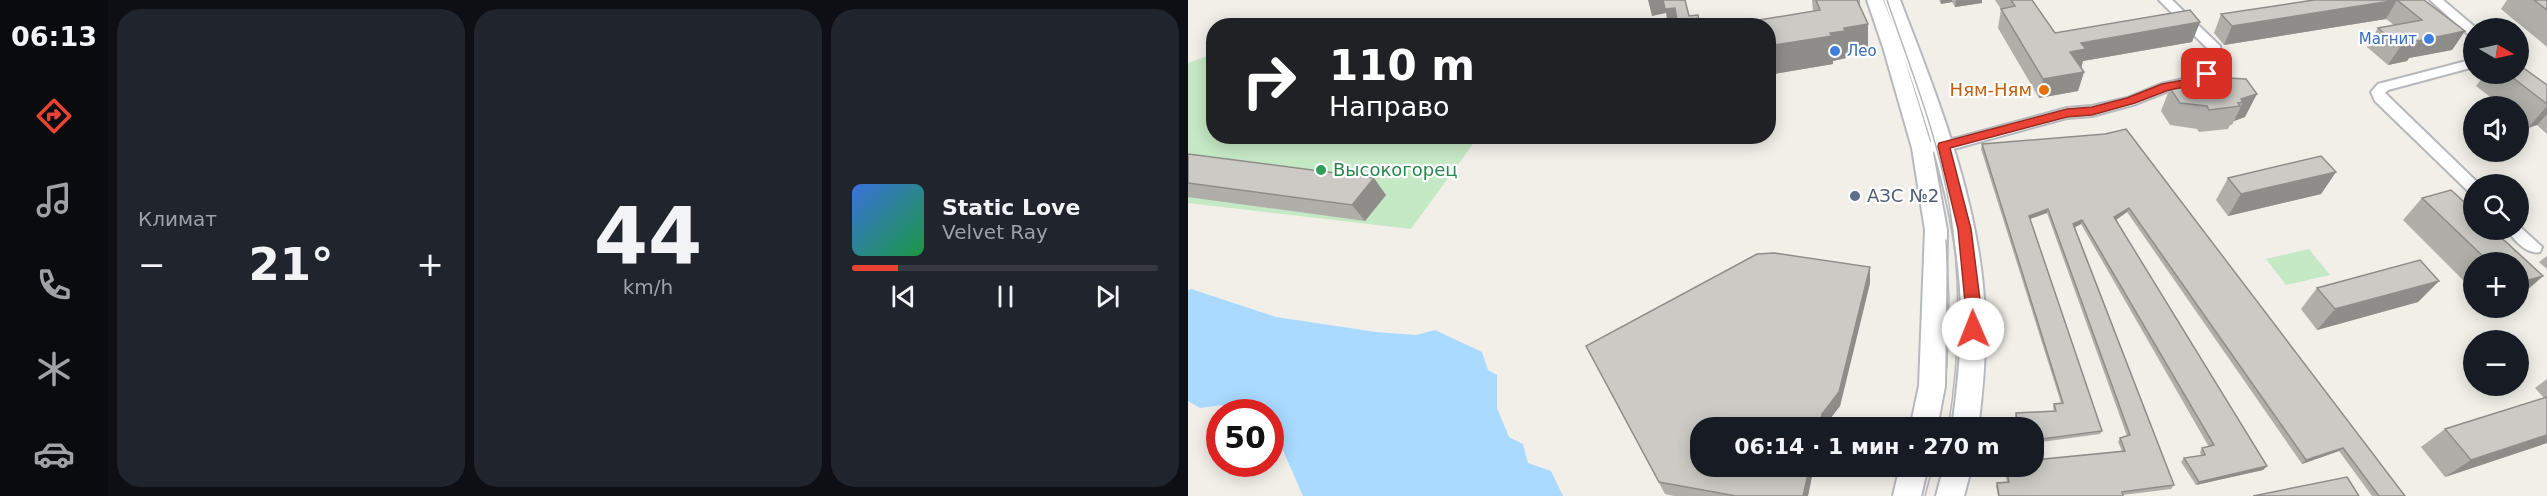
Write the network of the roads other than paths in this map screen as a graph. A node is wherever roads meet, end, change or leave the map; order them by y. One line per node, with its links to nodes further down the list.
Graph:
1 (1875, 0): 8 (main road)
2 (1893, 0): 7 (main road)
3 (2165, 0): 7 (street)
4 (2436, 0): 5 (street)
5 (2463, 23)
6 (2463, 66): 9 (street)
7 (1944, 146): 8 (street); 13 (main road)
8 (1922, 148): 12 (main road)
9 (2463, 177)
10 (2527, 240): 11 (street)
11 (2534, 247)
12 (1925, 417)
13 (1967, 417)
14 (1911, 477): 16 (main road)
15 (1955, 477): 17 (main road)
16 (1907, 496)
17 (1950, 496)

